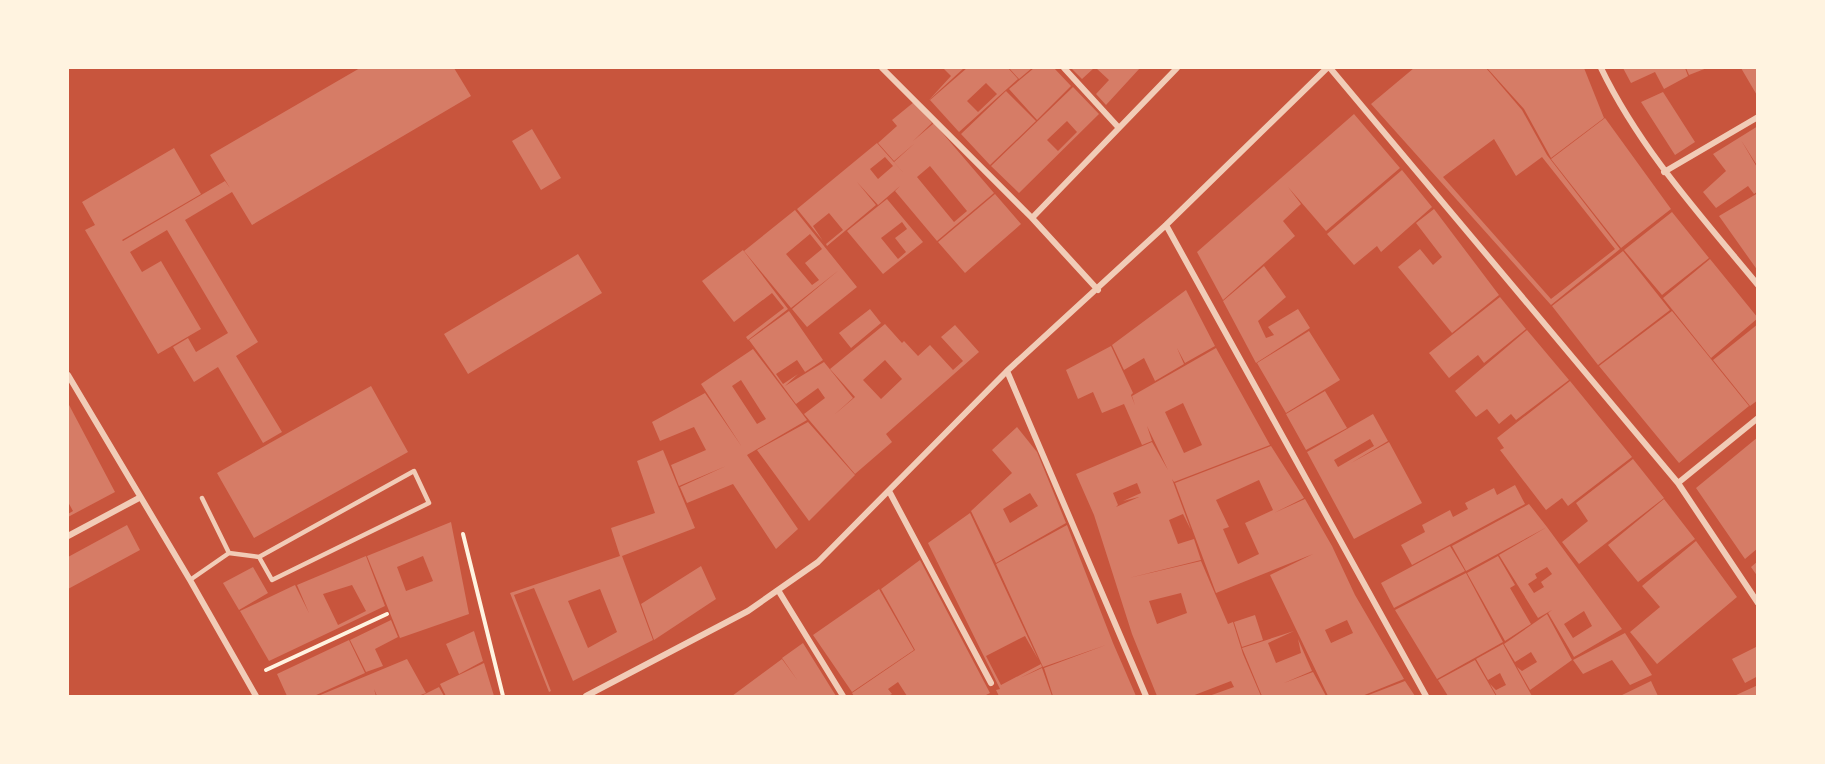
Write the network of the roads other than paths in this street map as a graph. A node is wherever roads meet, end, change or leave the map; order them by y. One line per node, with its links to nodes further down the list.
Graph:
1 (882, 68): 9 (street)
2 (1064, 68): 7 (street)
3 (1177, 68): 7 (street)
4 (1328, 68): 10 (street); 16 (street)
5 (1601, 68): 8 (street)
6 (1758, 117): 8 (street)
7 (1119, 128): 9 (street)
8 (1665, 172): 11 (street)
9 (1032, 218): 12 (street)
10 (1166, 225): 12 (street); 32 (street)
11 (1758, 285)
12 (1098, 290): 13 (street)
13 (1007, 371): 17 (street); 31 (street)
14 (68, 375): 18 (street)
15 (1758, 418): 16 (street)
16 (1678, 483): 25 (street)
17 (889, 490): 24 (street); 26 (street)
18 (139, 498): 20 (street); 23 (street)
19 (202, 498): 21 (lane)
20 (68, 536)
21 (229, 553): 22 (lane); 23 (lane)
22 (259, 557): 22 (lane)
23 (190, 580): 28 (street)
24 (778, 590): 27 (street); 30 (street)
25 (1758, 603)
26 (991, 683)
27 (599, 693): 29 (street)
28 (256, 696)
29 (586, 696)
30 (843, 696)
31 (1146, 696)
32 (1426, 696)

